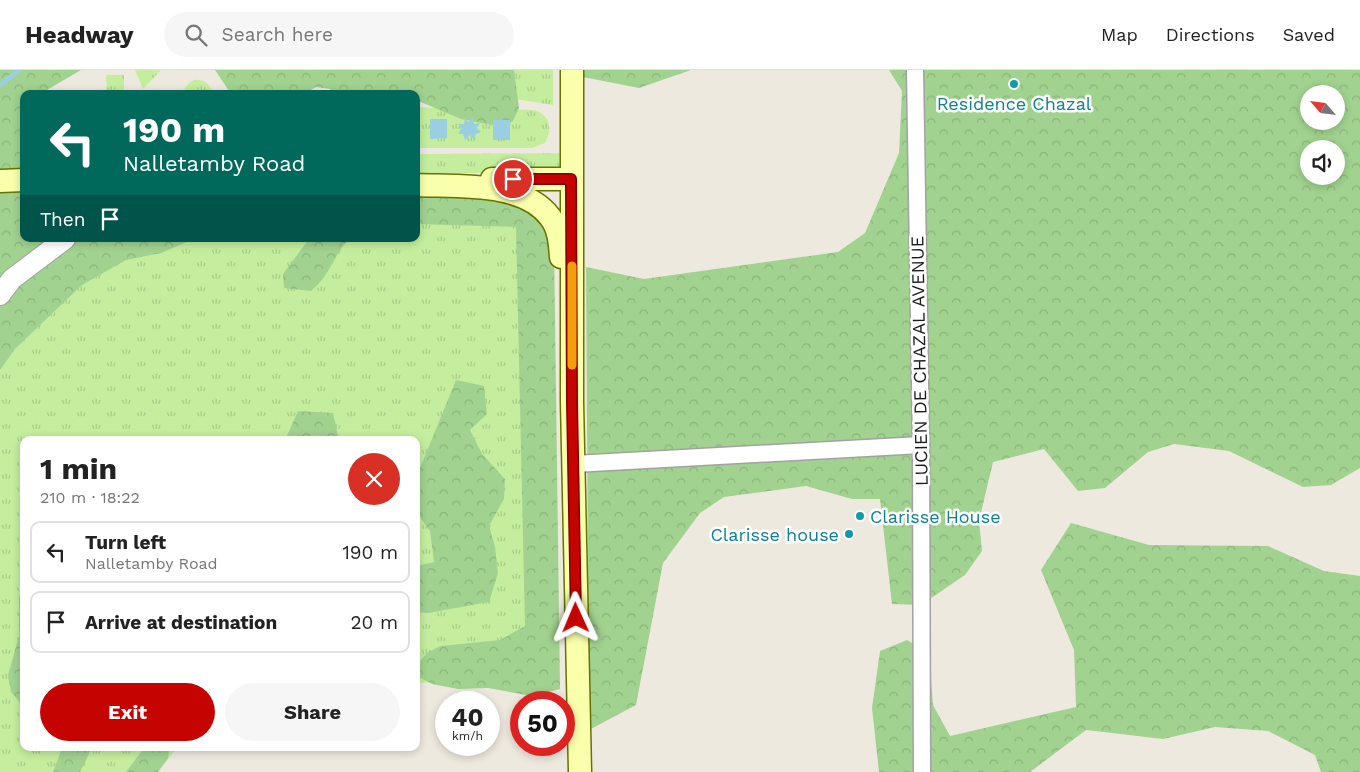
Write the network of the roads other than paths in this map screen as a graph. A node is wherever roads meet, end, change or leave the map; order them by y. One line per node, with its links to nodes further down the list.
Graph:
1 (915, 70): 11 (street, LUCIEN DE CHAZAL AVENUE)
2 (574, 71): 4 (main road)
3 (420, 179): 4 (main road)
4 (571, 179): 10 (main road)
5 (20, 180): 6 (main road)
6 (0, 181)
7 (420, 185): 10 (main road)
8 (61, 242): 9 (street)
9 (0, 294)
10 (573, 322): 12 (main road)
11 (921, 445): 12 (street); 14 (street, LUCIEN DE CHAZAL AVENUE)
12 (574, 464): 13 (main road)
13 (580, 772)
14 (922, 772)

